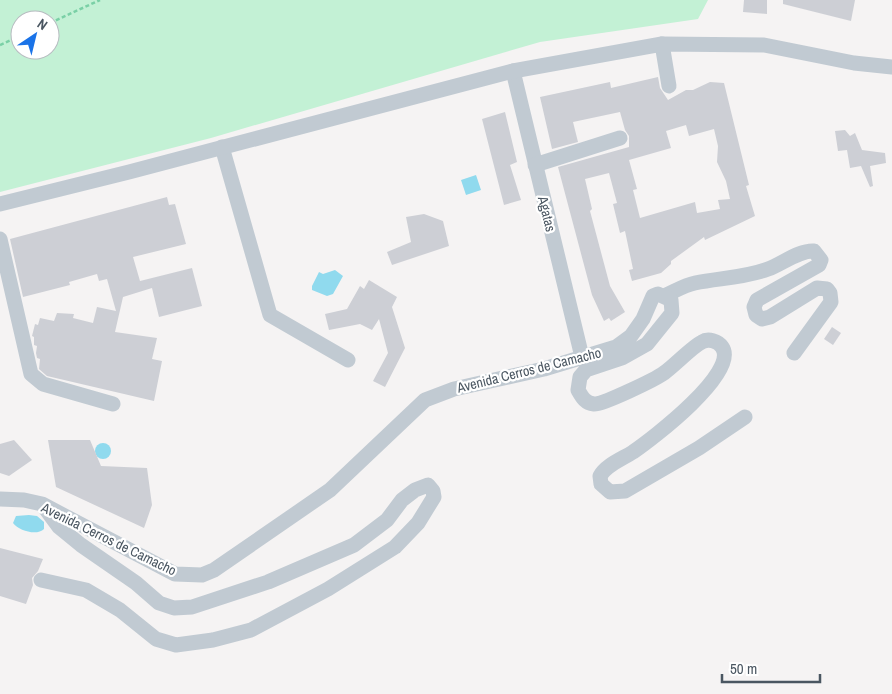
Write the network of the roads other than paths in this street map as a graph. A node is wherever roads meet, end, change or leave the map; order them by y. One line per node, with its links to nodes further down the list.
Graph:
1 (662, 44): 2 (street); 3 (street); 4 (street)
2 (892, 67)
3 (512, 71): 6 (street); 7 (street, Agatas)
4 (669, 86)
5 (620, 138): 7 (street)
6 (222, 147): 8 (street); 13 (street)
7 (535, 165): 12 (street, Agatas)
8 (0, 204)
9 (0, 239): 14 (street)
10 (666, 295): 11 (street); 12 (street, Avenida Cerros de Camacho); 15 (street, Avenida Cerros de Camacho)
11 (794, 353)
12 (582, 357): 17 (street, Avenida Cerros de Camacho)
13 (348, 360)
14 (113, 404)
15 (745, 417)
16 (0, 499): 17 (street, Avenida Cerros de Camacho)
17 (42, 504): 18 (street)
18 (40, 580)

